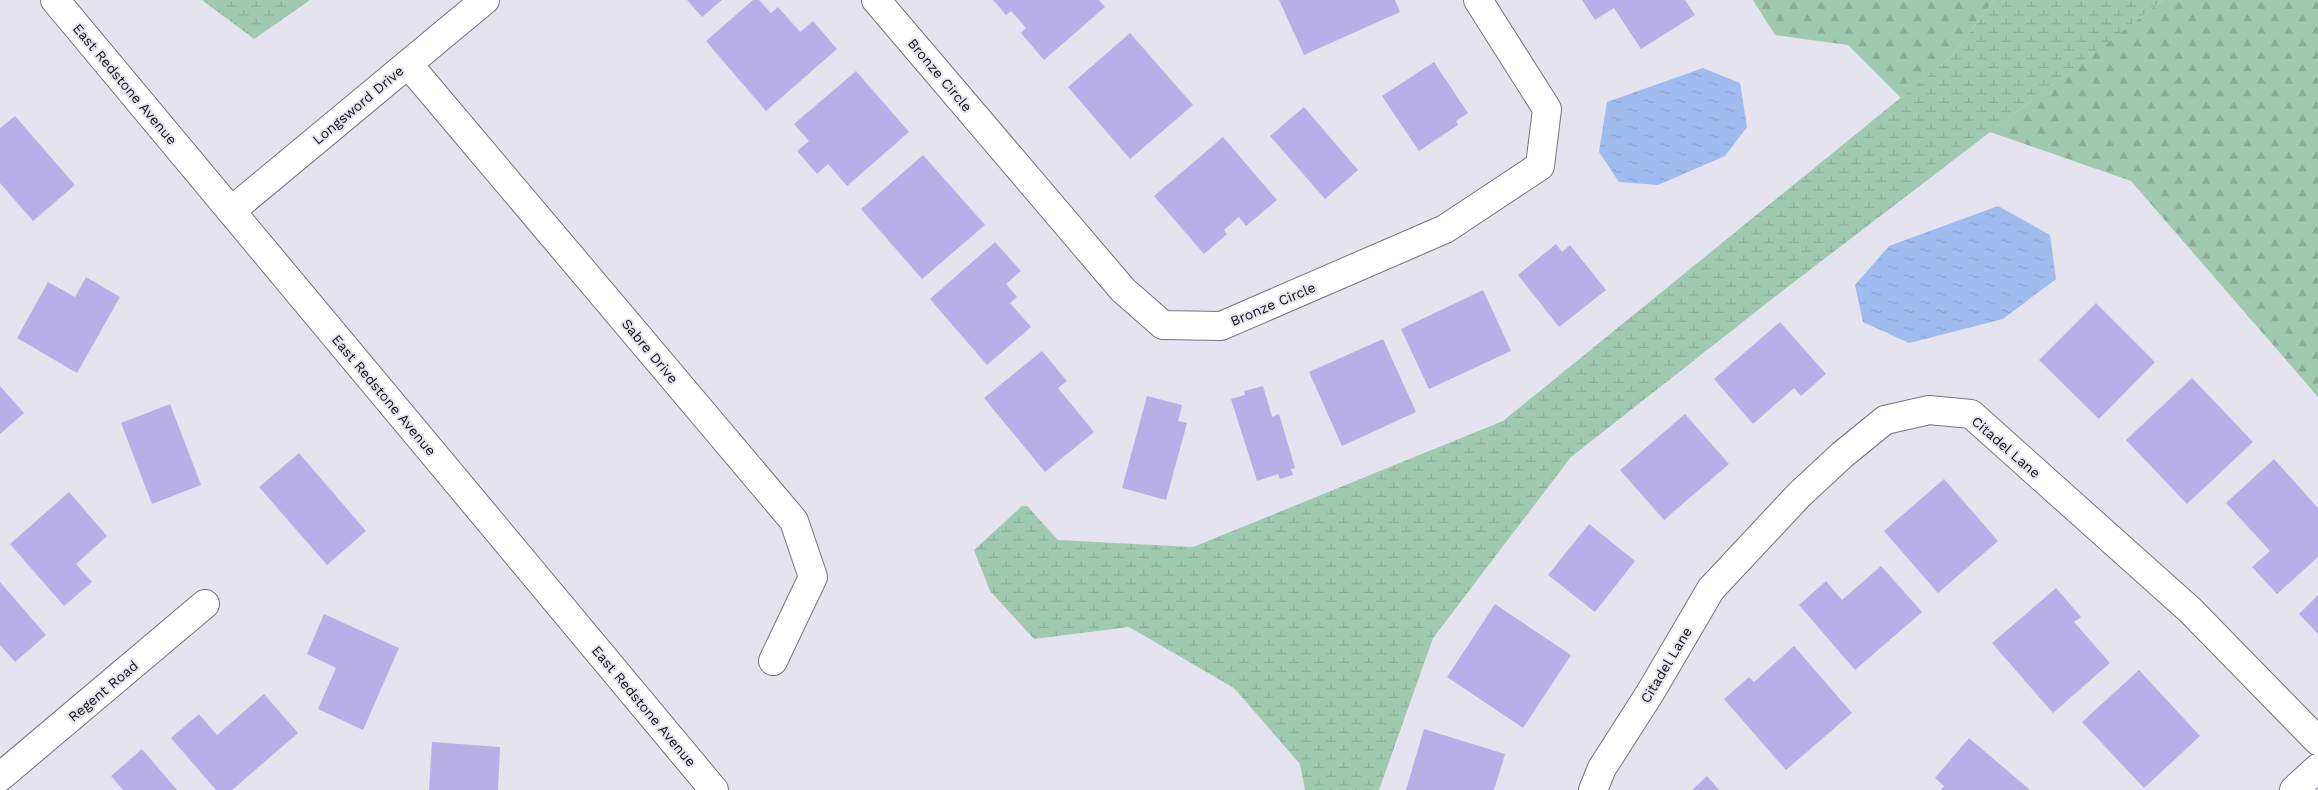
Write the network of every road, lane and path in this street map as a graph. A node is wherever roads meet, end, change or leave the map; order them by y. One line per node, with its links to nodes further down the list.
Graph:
1 (55, 0): 6 (street, East Redstone Avenue)
2 (485, 0): 5 (street, Longsword Drive)
3 (876, 0): 4 (street, Bronze Circle)
4 (1478, 0)
5 (408, 64): 6 (street, Longsword Drive); 8 (street, Sabre Drive)
6 (231, 211): 12 (street, East Redstone Avenue)
7 (206, 604): 11 (street, Regent Road)
8 (773, 661)
9 (2318, 742): 13 (street, Citadel Lane)
10 (2318, 768): 14 (street)
11 (0, 778)
12 (714, 790)
13 (1593, 790)
14 (2294, 790)

